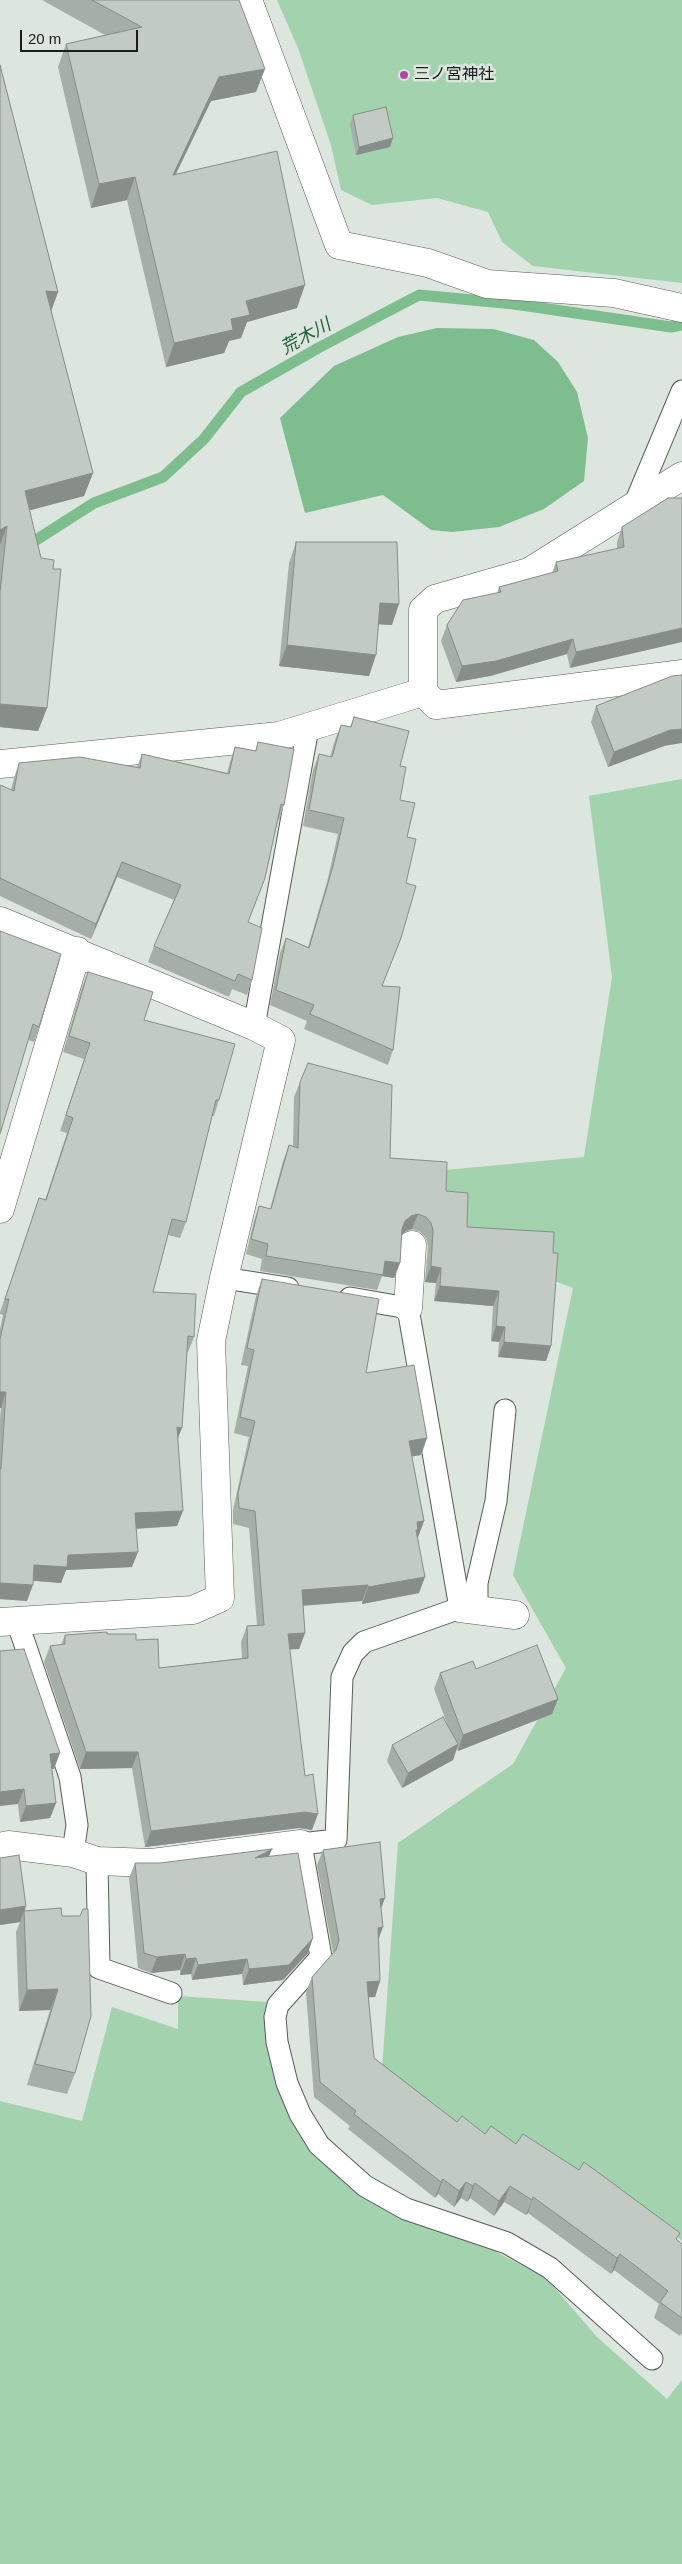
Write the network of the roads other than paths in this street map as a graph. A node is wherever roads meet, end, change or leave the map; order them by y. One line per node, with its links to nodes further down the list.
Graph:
1 (248, 0): 2 (street)
2 (682, 308)
3 (682, 391): 5 (lane)
4 (682, 476): 5 (street)
5 (633, 508): 7 (street)
6 (682, 674): 7 (street)
7 (423, 692): 8 (street)
8 (308, 728): 9 (street); 12 (lane)
9 (0, 764)
10 (0, 921): 11 (street)
11 (77, 951): 12 (street); 13 (street)
12 (254, 1026): 15 (street)
13 (0, 1209)
14 (412, 1245): 16 (street)
15 (224, 1278): 16 (lane); 20 (street)
16 (408, 1308): 18 (lane)
17 (505, 1410): 18 (lane)
18 (468, 1609): 19 (street); 21 (lane)
19 (515, 1615)
20 (8, 1622): 23 (lane)
21 (301, 1844): 23 (street); 25 (lane)
22 (0, 1847): 23 (street)
23 (85, 1857): 24 (lane)
24 (171, 1993)
25 (652, 2360)

